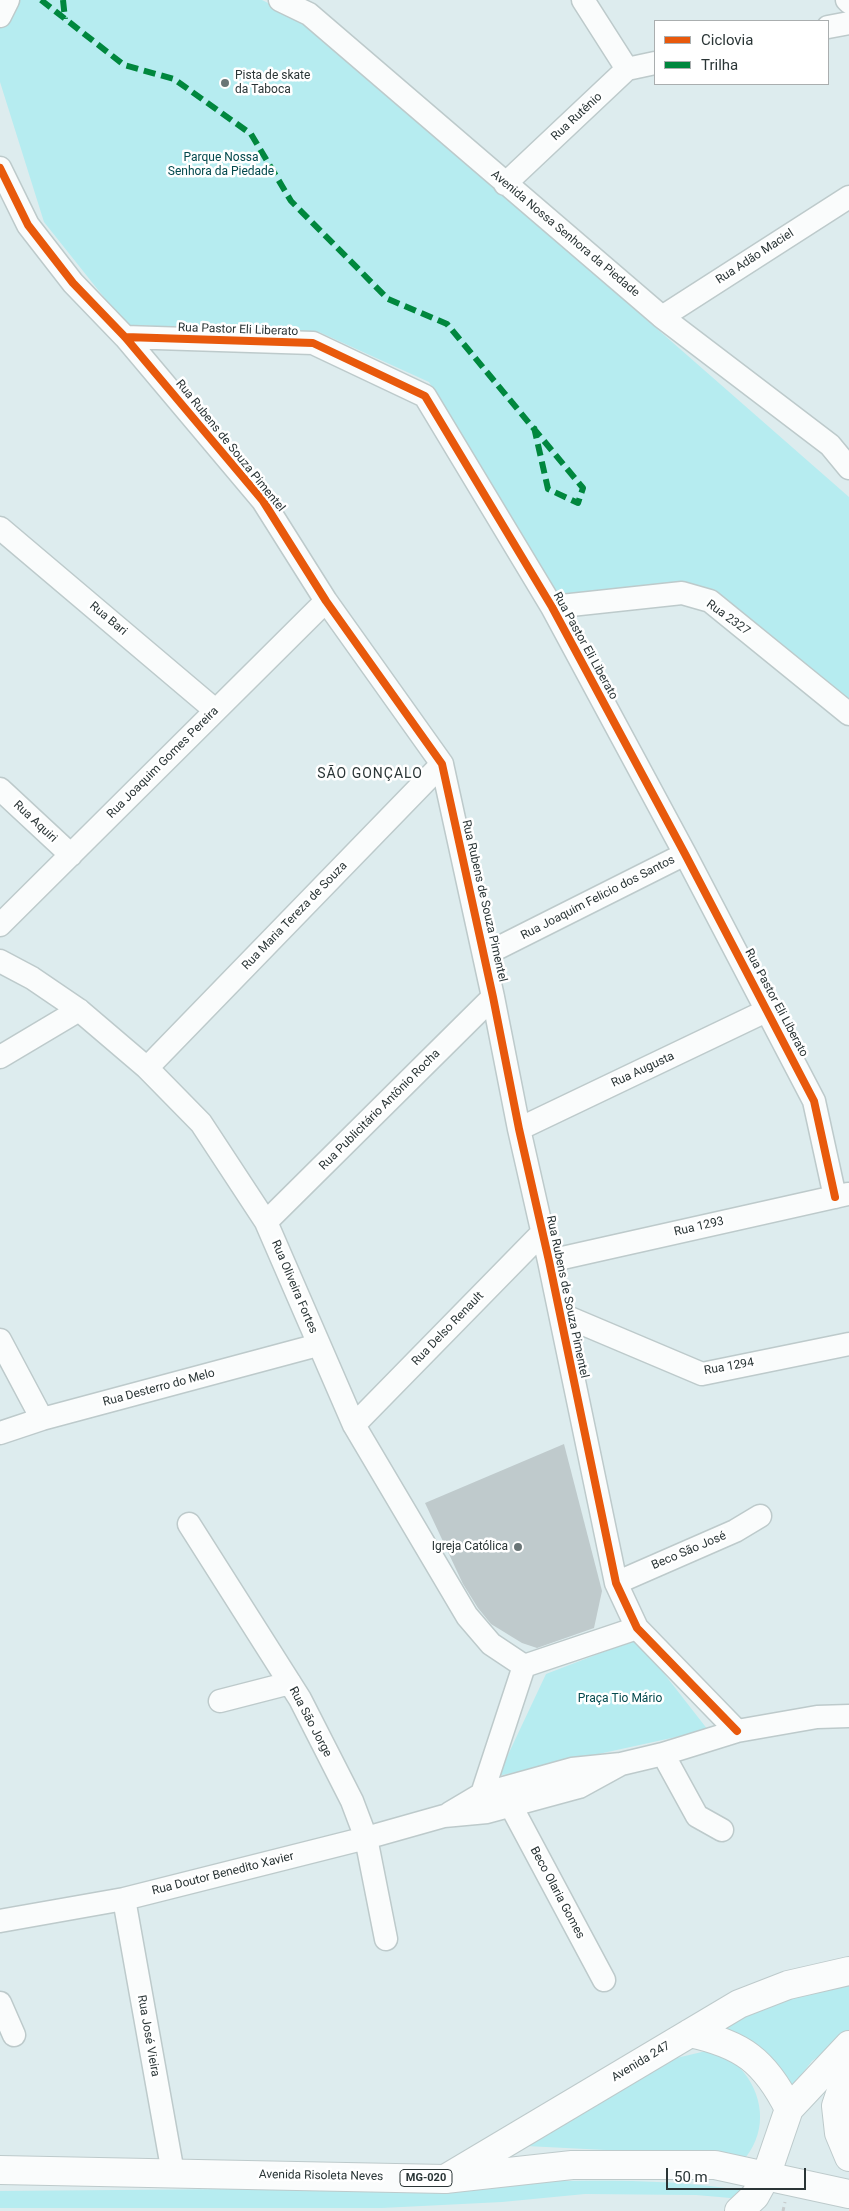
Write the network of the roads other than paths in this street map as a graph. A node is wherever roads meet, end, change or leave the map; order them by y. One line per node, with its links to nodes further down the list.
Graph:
1 (8, 0): 4 (street)
2 (280, 0): 10 (street, Avenida Nossa Senhora da Piedade)
3 (583, 0): 8 (street)
4 (0, 16)
5 (849, 23): 6 (street)
6 (829, 27)
7 (654, 64): 8 (street)
8 (627, 69): 10 (street, Rua Rutênio)
9 (0, 168): 13 (street, Rua Rubens de Souza Pimentel)
10 (505, 184): 12 (street, Avenida Nossa Senhora da Piedade)
11 (849, 197): 12 (street, Rua Adão Maciel)
12 (662, 317): 14 (street, Avenida Nossa Senhora da Piedade)
13 (125, 337): 16 (street, Rua Rubens de Souza Pimentel); 17 (street, Rua Pastor Eli Liberato)
14 (849, 468)
15 (0, 528): 18 (street, Rua Bari)
16 (326, 601): 18 (street, Rua Joaquim Gomes Pereira); 20 (street, Rua Rubens de Souza Pimentel)
17 (552, 607): 19 (street, Rua 2327); 22 (street, Rua Pastor Eli Liberato)
18 (215, 710): 23 (street, Rua Joaquim Gomes Pereira)
19 (849, 714)
20 (442, 764): 25 (street, Rua Rubens de Souza Pimentel); 31 (street, Rua Maria Tereza de Souza)
21 (0, 790): 23 (street, Rua Aquiri)
22 (685, 854): 25 (street, Rua Joaquim Felicio dos Santos); 29 (street, Rua Pastor Eli Liberato)
23 (71, 855): 24 (street, Rua Joaquim Gomes Pereira)
24 (0, 925)
25 (484, 955): 27 (street, Rua Rubens de Souza Pimentel)
26 (0, 960): 28 (street, Rua Oliveira Fortes)
27 (493, 998): 32 (street, Rua Rubens de Souza Pimentel); 34 (street, Rua Publicitário Antônio Rocha)
28 (79, 1010): 30 (street); 31 (street, Rua Oliveira Fortes)
29 (768, 1010): 32 (street, Rua Augusta); 33 (street, Rua Pastor Eli Liberato)
30 (0, 1057)
31 (147, 1068): 34 (street, Rua Oliveira Fortes)
32 (519, 1129): 35 (street, Rua Rubens de Souza Pimentel)
33 (842, 1195): 36 (street, Rua 1293)
34 (266, 1222): 40 (street, Rua Oliveira Fortes)
35 (542, 1233): 36 (street, Rua Rubens de Souza Pimentel); 42 (street, Rua Delso Renault)
36 (549, 1261): 37 (street, Rua Rubens de Souza Pimentel)
37 (560, 1314): 39 (street, Rua 1294); 46 (street, Rua Rubens de Souza Pimentel)
38 (0, 1340): 41 (street)
39 (849, 1344)
40 (318, 1345): 41 (street, Rua Desterro do Melo); 42 (street, Rua Oliveira Fortes)
41 (42, 1420): 43 (street, Rua Desterro do Melo)
42 (354, 1425): 48 (street, Rua Oliveira Fortes)
43 (0, 1433)
44 (760, 1516): 46 (street, Beco São José)
45 (189, 1524): 49 (street, Rua São Jorge)
46 (616, 1582): 47 (street, Rua Rubens de Souza Pimentel)
47 (638, 1628): 48 (street); 52 (street, Rua Rubens de Souza Pimentel)
48 (524, 1666): 55 (street)
49 (290, 1683): 50 (street); 58 (street, Rua São Jorge)
50 (220, 1701)
51 (849, 1716): 52 (street, Rua Doutor Benedito Xavier)
52 (737, 1730): 53 (street, Rua Doutor Benedito Xavier)
53 (663, 1754): 54 (street, Rua Doutor Benedito Xavier); 57 (street)
54 (621, 1764): 55 (street, Rua Doutor Benedito Xavier); 56 (street, Rua Doutor Benedito Xavier)
55 (484, 1803): 56 (street, Rua Doutor Benedito Xavier); 58 (street, Rua Doutor Benedito Xavier)
56 (511, 1806): 63 (street, Beco Olaria Gomes)
57 (722, 1830)
58 (366, 1838): 59 (street, Rua Doutor Benedito Xavier); 61 (street, Rua São Jorge)
59 (124, 1899): 60 (street, Rua Doutor Benedito Xavier); 72 (street, Rua José Vieira)
60 (0, 1921)
61 (386, 1939)
62 (849, 1971): 65 (main road, Avenida 247)
63 (604, 1980)
64 (0, 2003): 66 (street)
65 (690, 2033): 69 (main road); 74 (main road, Avenida 247)
66 (14, 2035)
67 (849, 2045): 69 (main road)
68 (849, 2067): 70 (main road)
69 (789, 2109): 73 (main road)
70 (849, 2157)
71 (0, 2170): 72 (main road, Avenida Risoleta Neves / MG-020)
72 (173, 2173): 74 (main road, Avenida Risoleta Neves / MG-020)
73 (766, 2176): 74 (main road, Avenida Risoleta Neves / MG-020); 75 (main road, Avenida Risoleta Neves / MG-020); 76 (main road)
74 (445, 2179)
75 (849, 2194)
76 (739, 2211)

